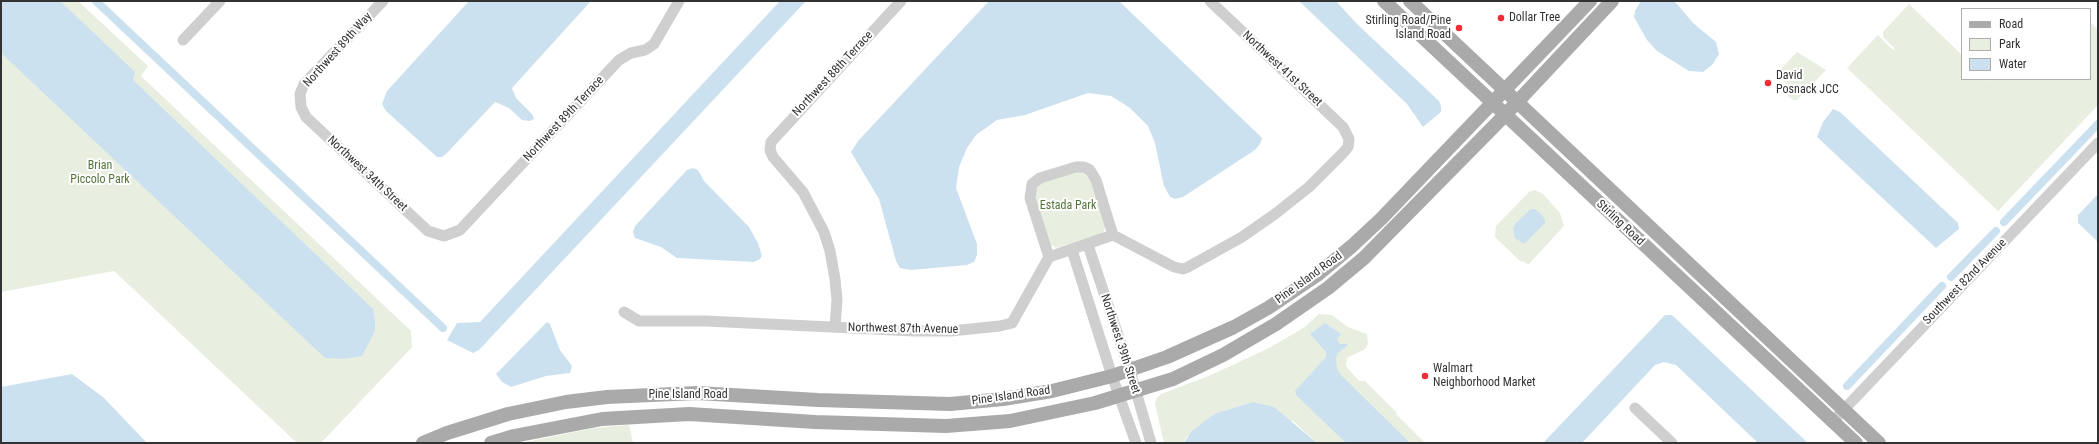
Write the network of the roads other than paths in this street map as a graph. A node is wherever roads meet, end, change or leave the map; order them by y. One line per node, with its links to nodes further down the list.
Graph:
1 (220, 1): 10 (street)
2 (383, 1): 12 (street, Northwest 89th Way)
3 (679, 1): 18 (street, Northwest 89th Terrace)
4 (901, 1): 25 (street, Northwest 88th Terrace)
5 (1210, 1): 17 (street, Northwest 41st Street)
6 (1384, 1): 14 (main road, Stirling Road)
7 (1410, 1): 11 (main road, Stirling Road)
8 (1590, 1): 11 (main road, Pine Island Road)
9 (1612, 1): 13 (main road, Pine Island Road)
10 (183, 40)
11 (1505, 91): 13 (main road, Stirling Road); 14 (main road, Pine Island Road)
12 (300, 101): 18 (street, Northwest 34th Street)
13 (1516, 102): 15 (main road, Pine Island Road); 22 (main road, Stirling Road)
14 (1492, 104): 15 (main road, Stirling Road); 26 (main road, Pine Island Road)
15 (1504, 115): 23 (main road, Stirling Road); 28 (main road, Pine Island Road)
16 (2098, 143): 31 (street, Southwest 82nd Avenue)
17 (1113, 235): 19 (street); 21 (street)
18 (444, 236)
19 (1088, 245): 20 (street); 26 (street, Northwest 39th Street)
20 (1072, 250): 21 (street); 27 (street, Northwest 39th Street)
21 (1049, 257): 25 (street, Northwest 87th Avenue)
22 (1686, 262): 23 (main road); 31 (main road, Stirling Road)
23 (1675, 274): 32 (main road, Stirling Road)
24 (624, 312): 25 (street, Northwest 87th Avenue)
25 (835, 327)
26 (1130, 371): 27 (main road, Pine Island Road); 28 (street, Northwest 39th Street)
27 (1112, 376): 29 (street, Northwest 39th Street); 34 (main road, Pine Island Road)
28 (1136, 391): 29 (main road, Pine Island Road); 37 (street, Northwest 39th Street)
29 (1119, 397): 35 (main road, Pine Island Road); 36 (street, Northwest 39th Street)
30 (1635, 408): 33 (street)
31 (1843, 410): 32 (street, Southwest 82nd Avenue); 39 (main road, Stirling Road)
32 (1833, 421): 38 (main road, Stirling Road)
33 (1670, 442)
34 (422, 443)
35 (491, 443)
36 (1136, 443)
37 (1151, 443)
38 (1856, 443)
39 (1879, 443)

